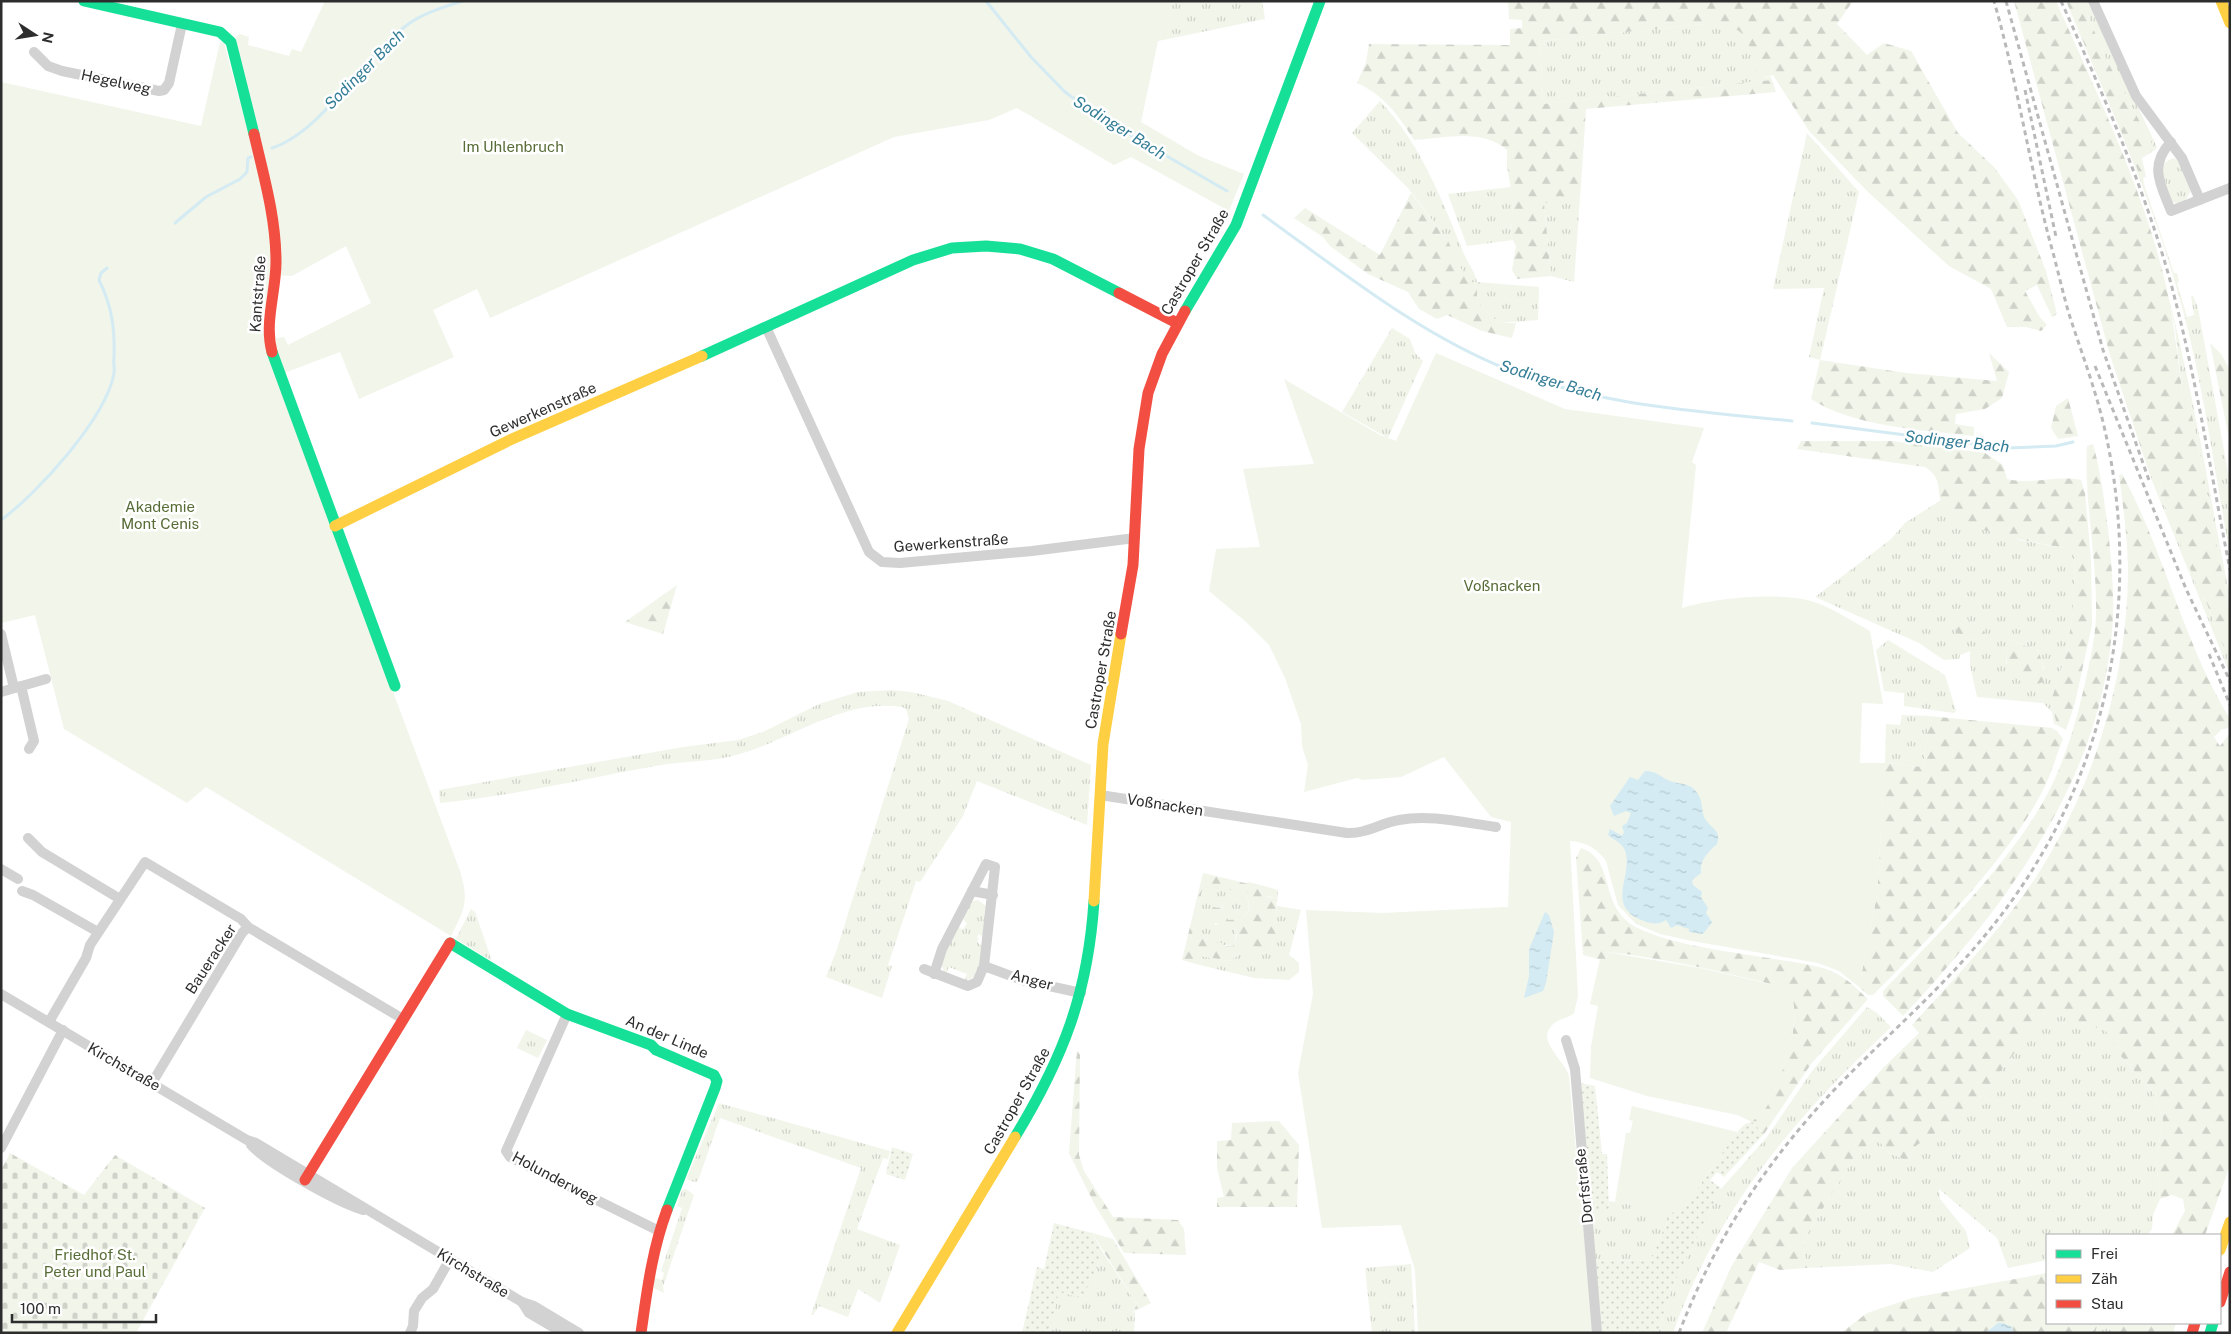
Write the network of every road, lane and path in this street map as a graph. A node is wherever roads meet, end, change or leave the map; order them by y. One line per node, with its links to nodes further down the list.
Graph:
1 (84, 1): 6 (main road, Kantstraße)
2 (1320, 1): 11 (main road, Castroper Straße)
3 (2093, 1): 8 (street)
4 (2221, 1): 5 (main road)
5 (2230, 23)
6 (182, 24): 7 (street, Hegelweg); 13 (main road, Kantstraße)
7 (34, 52)
8 (2172, 142): 10 (street); 10 (street)
9 (2230, 188): 10 (street)
10 (2200, 200)
11 (1177, 323): 12 (main road, Gewerkenstraße); 14 (main road, Castroper Straße)
12 (766, 328): 13 (main road, Gewerkenstraße); 14 (street, Gewerkenstraße)
13 (335, 526): 17 (main road, Kantstraße)
14 (1135, 538): 21 (main road, Castroper Straße)
15 (1, 634): 18 (street)
16 (46, 679): 18 (street)
17 (395, 686)
18 (18, 687): 19 (street); 20 (street)
19 (1, 692)
20 (30, 750)
21 (1100, 795): 22 (street, Voßnacken); 33 (main road, Castroper Straße)
22 (1496, 826)
23 (28, 838): 29 (street)
24 (1, 869): 25 (street)
25 (18, 879)
26 (22, 891): 31 (street)
27 (972, 891): 28 (street); 28 (street); 32 (street)
28 (993, 895): 32 (street)
29 (120, 899): 30 (street); 31 (street)
30 (248, 927): 36 (street, Baueracker); 40 (street, Baueracker)
31 (98, 932): 37 (street)
32 (984, 966): 33 (street, Anger)
33 (1081, 993): 53 (main road, Castroper Straße)
34 (1, 994): 37 (street, Kirchstraße)
35 (567, 1014): 36 (main road, An der Linde); 44 (street, Holunderweg); 44 (main road, An der Linde)
36 (403, 1019): 42 (main road)
37 (49, 1022): 38 (street, Kirchstraße)
38 (63, 1030): 40 (street, Kirchstraße); 41 (street)
39 (1566, 1040): 54 (street, Dorfstraße)
40 (152, 1083): 42 (street, Kirchstraße)
41 (1, 1148)
42 (307, 1177): 46 (street, Kirchstraße)
43 (2230, 1222): 45 (main road)
44 (659, 1231): 52 (main road, An der Linde)
45 (2221, 1247)
46 (450, 1259): 49 (street, Kirchstraße); 50 (street)
47 (2230, 1272): 48 (main road)
48 (2221, 1299)
49 (566, 1331): 51 (street, Kirchstraße)
50 (410, 1333)
51 (579, 1333)
52 (640, 1333)
53 (897, 1333)
54 (1597, 1333)

